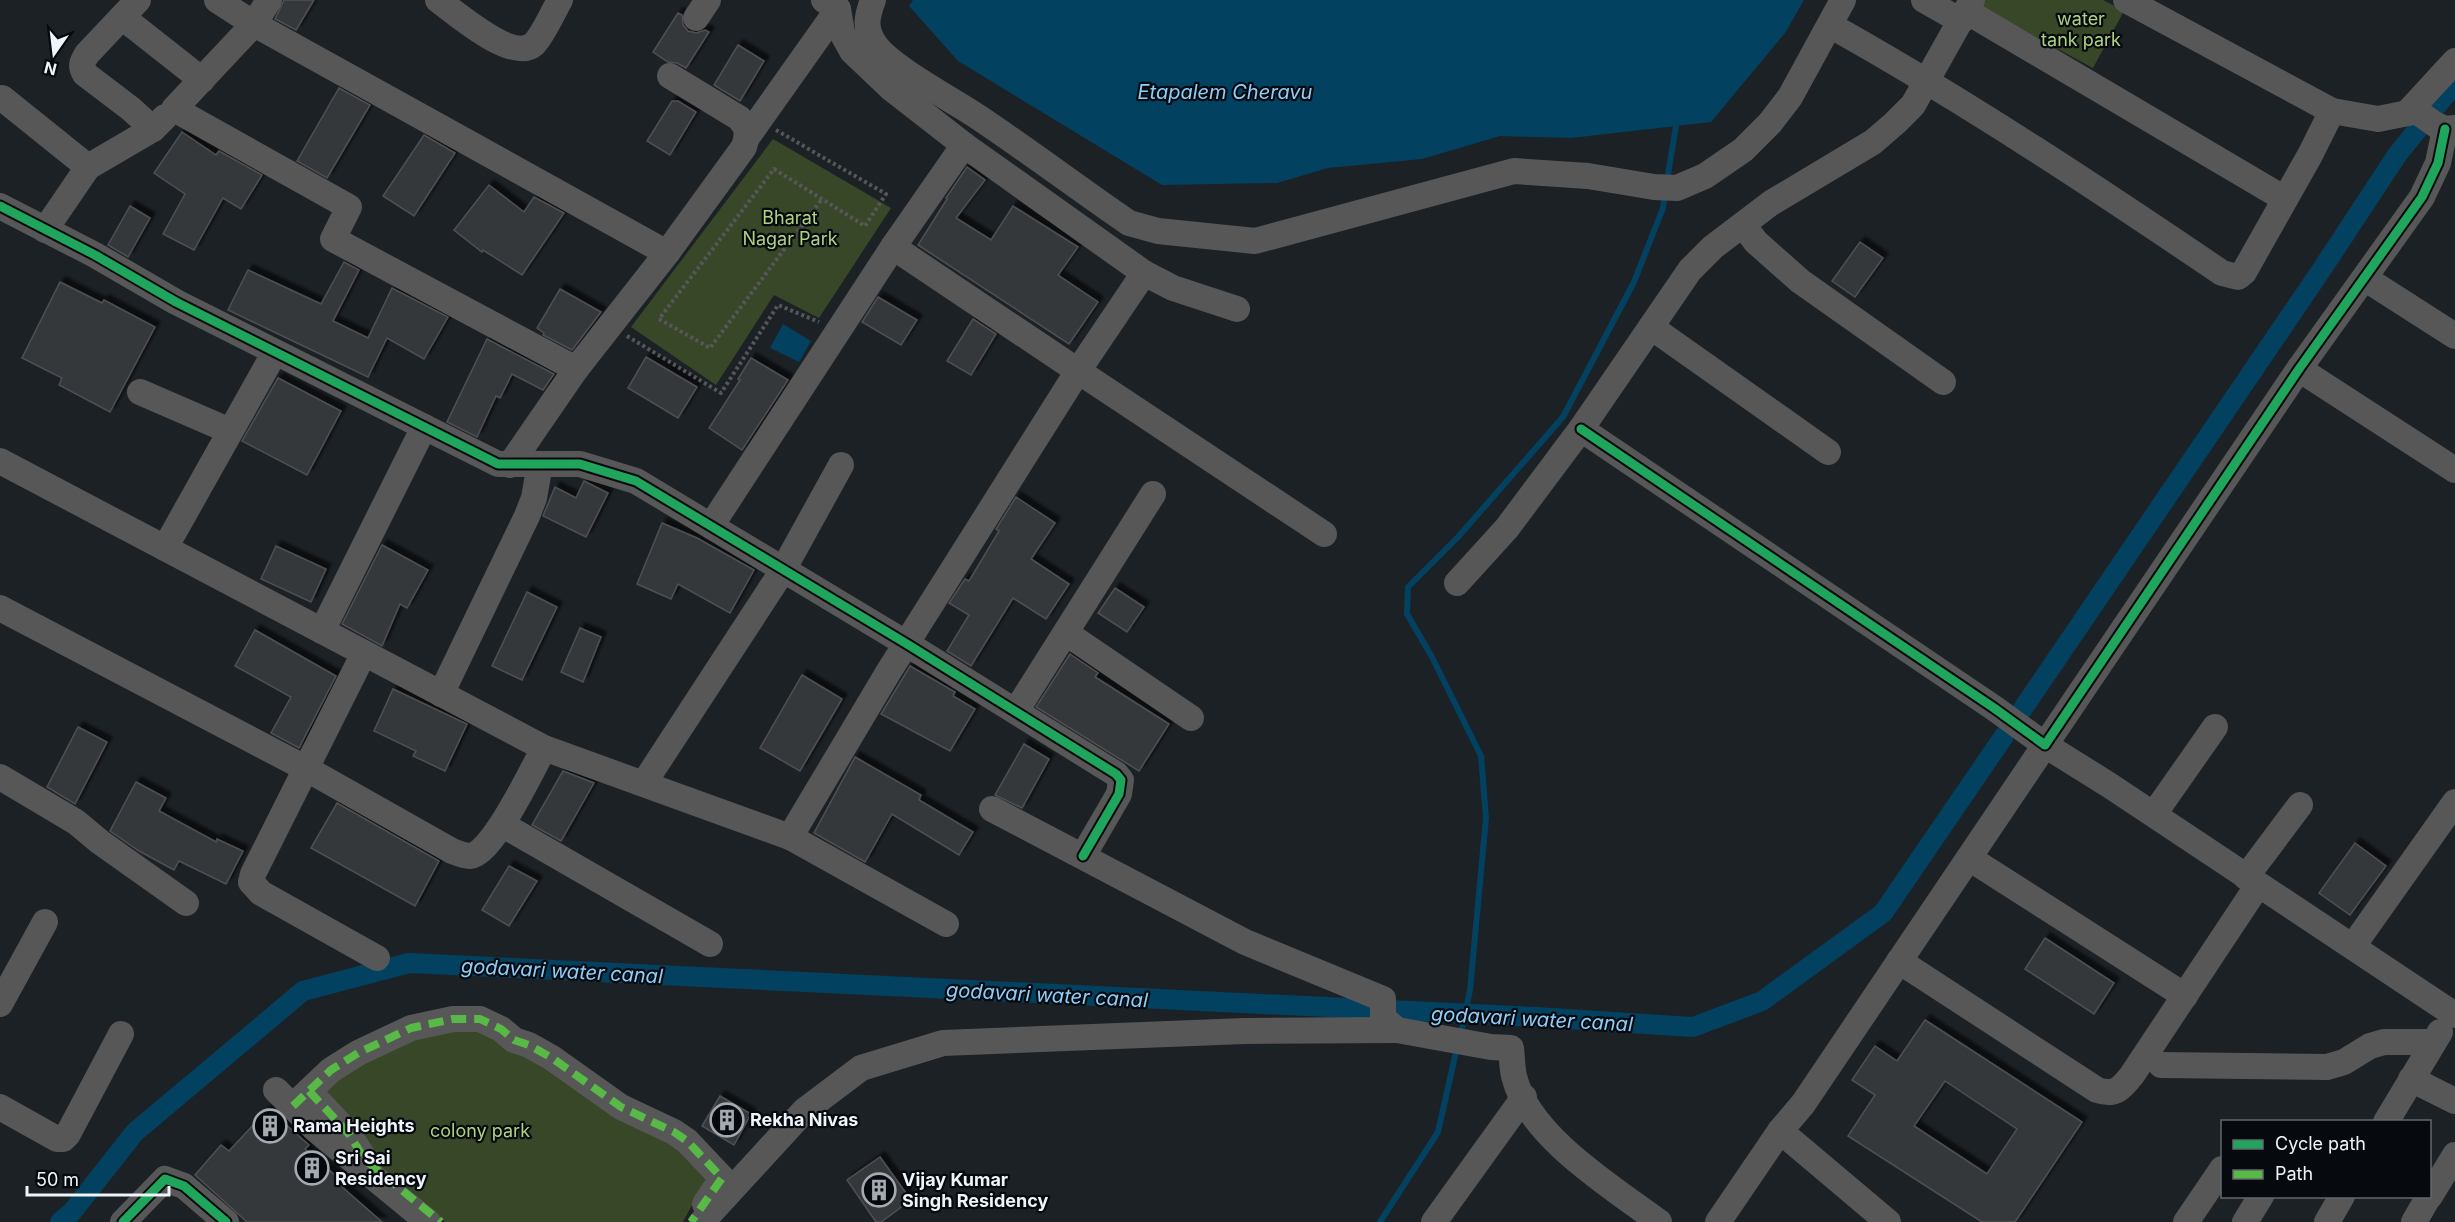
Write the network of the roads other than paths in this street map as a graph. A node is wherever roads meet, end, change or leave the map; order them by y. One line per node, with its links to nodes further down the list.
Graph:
1 (217, 0): 12 (street)
2 (269, 0): 12 (street)
3 (438, 0): 4 (street)
4 (560, 0)
5 (873, 0): 6 (street)
6 (1843, 0)
7 (1924, 0): 11 (street)
8 (2126, 0): 20 (street)
9 (831, 4): 23 (street); 24 (street)
10 (130, 9): 16 (street); 22 (street)
11 (1966, 11): 17 (street); 26 (street)
12 (254, 24): 16 (street); 31 (street)
13 (1842, 32): 17 (street)
14 (2455, 61): 21 (street)
15 (670, 76): 23 (street)
16 (202, 80): 19 (street)
17 (1928, 80): 26 (street); 28 (street)
18 (2, 98): 25 (street)
19 (174, 109): 22 (street); 38 (street)
20 (2332, 111): 21 (street); 26 (street)
21 (2432, 122): 33 (street)
22 (153, 129): 25 (street)
23 (758, 136): 31 (street)
24 (964, 146): 30 (street); 32 (street)
25 (88, 167): 29 (street)
26 (2285, 200)
27 (0, 206): 29 (street)
28 (1743, 225): 35 (street); 41 (street)
29 (45, 230): 37 (street)
30 (893, 248): 40 (street); 53 (street)
31 (667, 253): 38 (street)
32 (1144, 273): 34 (street); 40 (street)
33 (2366, 279): 36 (street); 39 (street)
34 (1237, 309)
35 (1651, 327): 44 (street); 46 (street)
36 (2455, 336)
37 (275, 352): 43 (street); 45 (street)
38 (576, 369): 48 (street)
39 (2299, 369): 51 (street); 67 (street)
40 (1078, 371): 54 (street); 61 (street)
41 (1943, 382)
42 (140, 392): 45 (street)
43 (424, 427): 48 (street); 59 (street)
44 (1581, 429): 57 (street); 67 (street)
45 (230, 431): 55 (street)
46 (1828, 452)
47 (540, 464): 48 (street); 53 (street); 63 (street)
48 (510, 465)
49 (841, 465): 56 (street)
50 (3, 470): 55 (street)
51 (2455, 470)
52 (1153, 494): 60 (street)
53 (711, 526): 56 (street)
54 (1324, 534)
55 (165, 548): 59 (street)
56 (783, 570): 61 (street); 71 (street)
57 (1456, 583)
58 (0, 608): 69 (street)
59 (322, 631): 62 (street)
60 (1066, 633): 64 (street); 65 (street)
61 (907, 644): 64 (street); 77 (street)
62 (363, 653): 63 (street); 69 (street)
63 (441, 694): 68 (street)
64 (1016, 711): 78 (street)
65 (1191, 718)
66 (2215, 727): 75 (street)
67 (2045, 745): 75 (street); 79 (street)
68 (544, 748): 71 (street); 76 (street)
69 (305, 768): 76 (street); 86 (street)
70 (0, 777): 81 (street)
71 (644, 783): 77 (street)
72 (2455, 802): 85 (street)
73 (2300, 805): 80 (street)
74 (992, 809): 78 (street)
75 (2154, 814): 80 (street)
76 (502, 825): 84 (street)
77 (790, 837): 83 (street)
78 (1083, 856): 91 (street)
79 (1969, 858): 87 (street); 88 (street)
80 (2252, 881): 85 (street); 88 (street)
81 (186, 903)
82 (45, 922): 89 (street)
83 (946, 924)
84 (710, 944)
85 (2353, 946): 90 (street)
86 (377, 958)
87 (1899, 962): 88 (street); 100 (street)
88 (2185, 996)
89 (0, 1004)
90 (2454, 1014): 93 (street)
91 (1388, 1016): 97 (street); 113 (street)
92 (121, 1034): 99 (street)
93 (2433, 1042): 94 (street); 95 (street)
94 (2161, 1065)
95 (2411, 1079): 98 (street); 101 (street)
96 (293, 1096): 110 (street); 111 (street); 112 (street)
97 (1524, 1097): 114 (street); 115 (street)
98 (2455, 1101)
99 (0, 1107)
100 (1791, 1119): 116 (street); 117 (street)
101 (2387, 1120)
102 (2221, 1172): 118 (street)
103 (2442, 1181): 104 (street)
104 (2431, 1197)
105 (2260, 1198): 119 (street)
106 (2341, 1198): 120 (street)
107 (2430, 1198): 121 (street)
108 (123, 1222): 109 (street)
109 (225, 1222)
110 (428, 1222)
111 (441, 1222)
112 (691, 1222)
113 (702, 1222)
114 (1434, 1222)
115 (1659, 1222)
116 (1718, 1222)
117 (1888, 1222)
118 (2186, 1222)
119 (2245, 1222)
120 (2327, 1222)
121 (2414, 1222)

